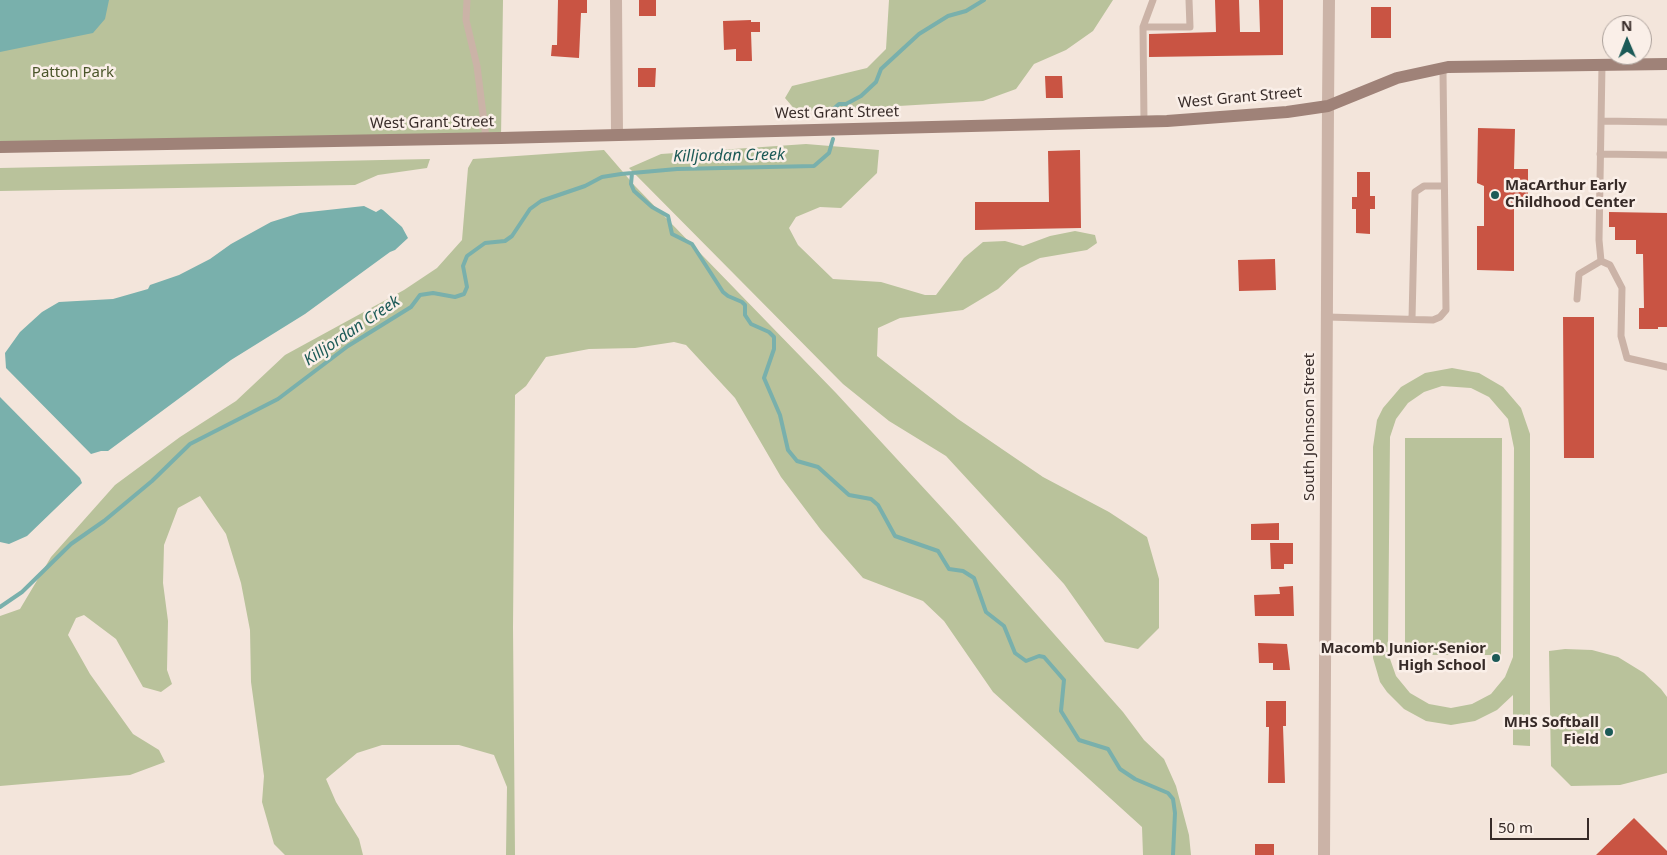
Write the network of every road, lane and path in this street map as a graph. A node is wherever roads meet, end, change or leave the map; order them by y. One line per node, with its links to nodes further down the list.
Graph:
1 (466, 0): 16 (lane)
2 (616, 0): 15 (street)
3 (1153, 0): 6 (lane)
4 (1189, 0): 6 (lane)
5 (1329, 0): 11 (street, South Johnson Street)
6 (1143, 28): 13 (lane)
7 (1652, 64): 8 (main road, West Grant Street)
8 (1667, 64)
9 (1602, 65): 10 (main road, West Grant Street); 12 (lane)
10 (1441, 68): 11 (main road, West Grant Street); 20 (lane)
11 (1328, 106): 13 (main road, West Grant Street); 23 (street, South Johnson Street)
12 (1601, 121): 14 (lane); 18 (lane)
13 (1144, 122): 15 (main road, West Grant Street)
14 (1667, 122)
15 (616, 134): 16 (main road, West Grant Street)
16 (486, 138): 17 (main road, West Grant Street)
17 (0, 147)
18 (1600, 154): 19 (lane); 21 (lane)
19 (1667, 155)
20 (1444, 186): 24 (lane); 24 (lane)
21 (1601, 261): 22 (lane); 25 (lane)
22 (1577, 299)
23 (1326, 317): 24 (lane); 26 (street, South Johnson Street)
24 (1412, 320)
25 (1667, 368)
26 (1324, 855)

